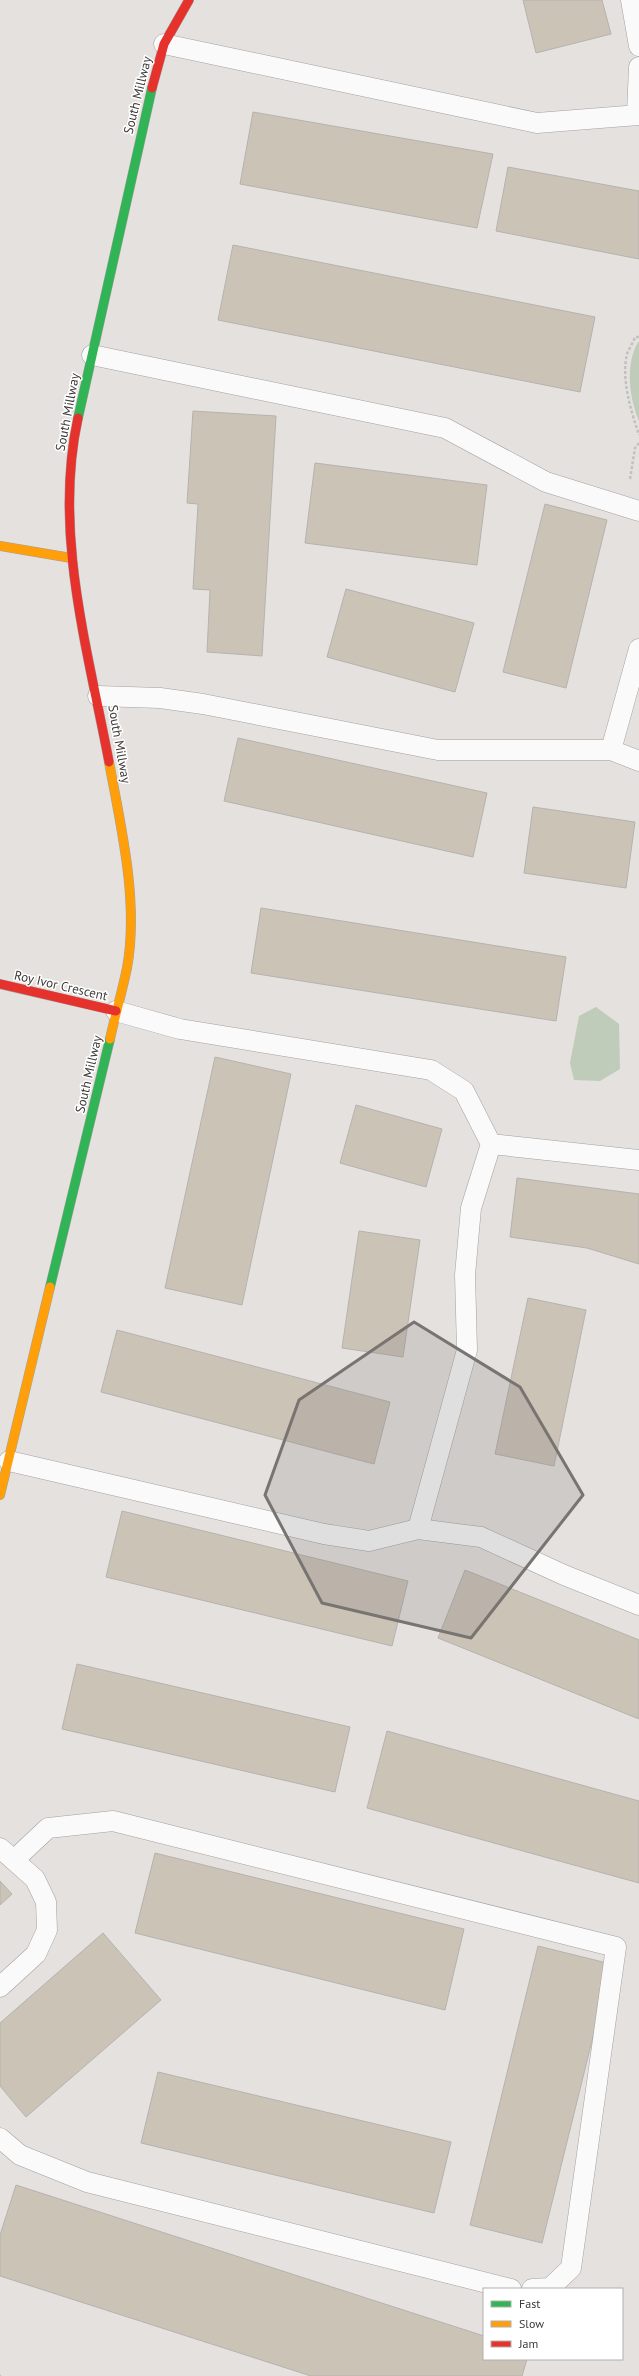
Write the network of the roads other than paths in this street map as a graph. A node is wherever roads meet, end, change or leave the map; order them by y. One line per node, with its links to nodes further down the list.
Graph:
1 (189, 0): 3 (street, South Millway)
2 (631, 0): 4 (lane)
3 (164, 44): 6 (lane); 7 (street, South Millway)
4 (639, 46)
5 (639, 67): 6 (lane)
6 (638, 115)
7 (92, 356): 8 (lane); 10 (street, South Millway)
8 (632, 509)
9 (0, 546): 10 (street)
10 (71, 558): 12 (street, South Millway)
11 (639, 649): 13 (lane)
12 (98, 696): 13 (lane); 16 (street, South Millway)
13 (611, 750): 14 (lane)
14 (639, 761)
15 (0, 984): 16 (street, Roy Ivor Crescent)
16 (116, 1011): 17 (lane); 19 (street, South Millway)
17 (491, 1144): 18 (lane); 21 (lane)
18 (639, 1160)
19 (9, 1461): 20 (street, South Millway); 21 (lane)
20 (0, 1495)
21 (418, 1528): 22 (lane)
22 (639, 1605)
23 (7, 1854): 24 (lane); 27 (lane)
24 (0, 1987)
25 (0, 2138): 26 (lane)
26 (507, 2288)
27 (550, 2288)

